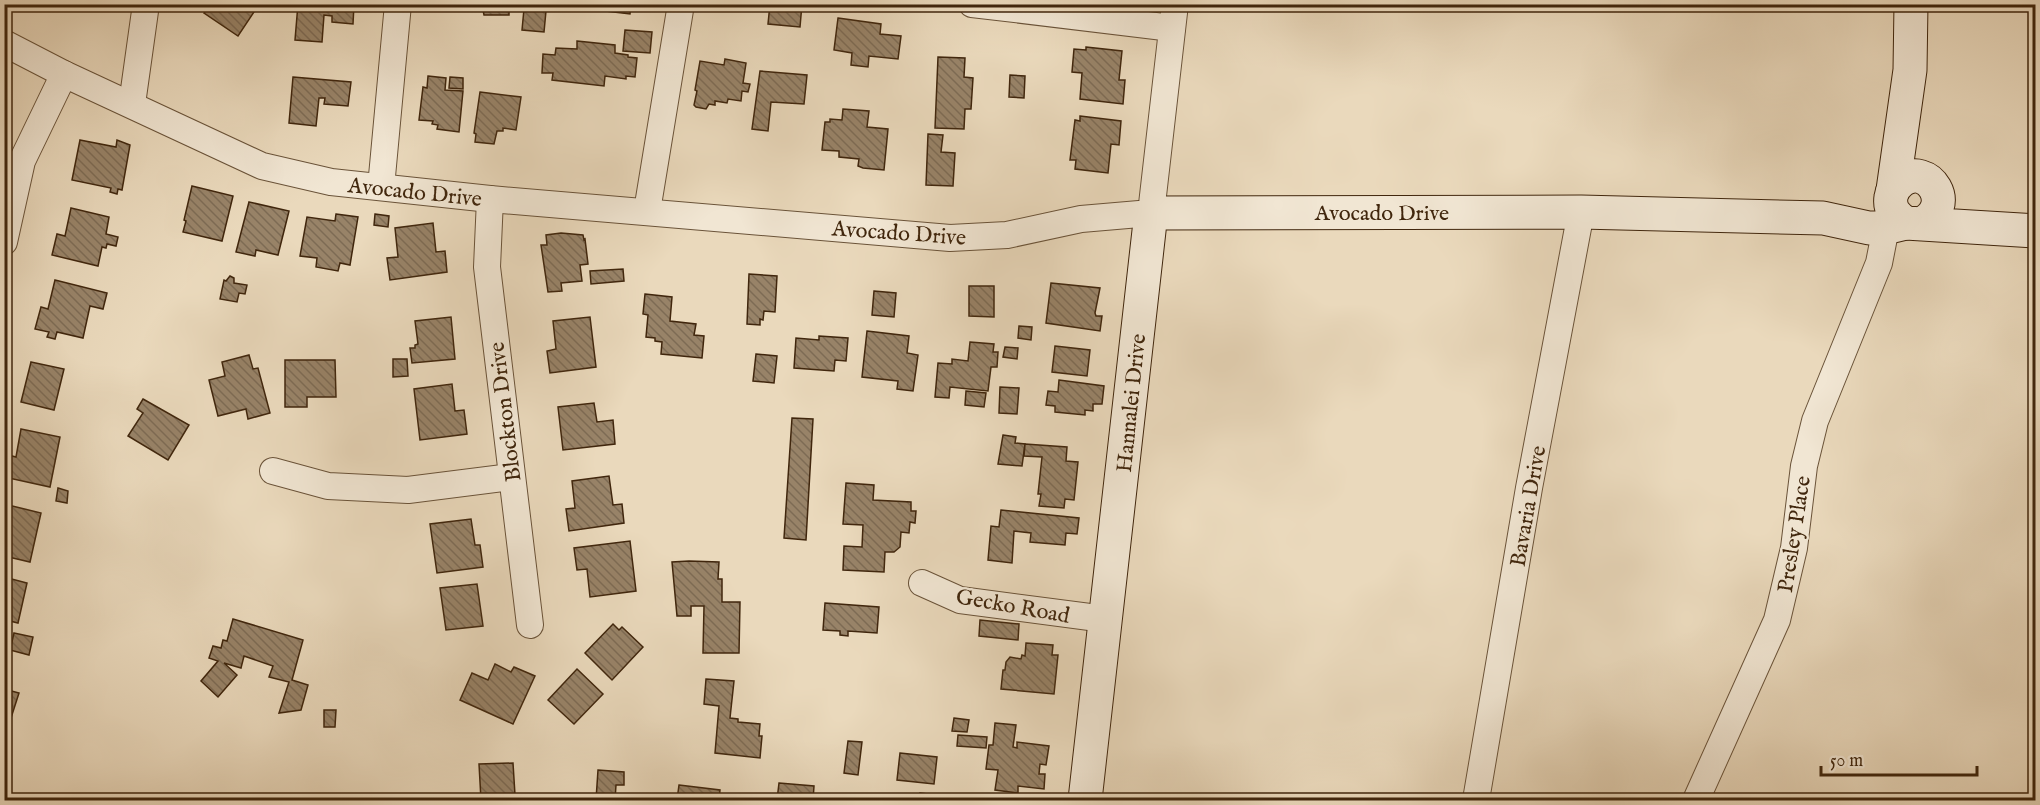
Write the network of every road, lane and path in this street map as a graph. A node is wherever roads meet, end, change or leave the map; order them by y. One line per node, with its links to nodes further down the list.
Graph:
1 (146, 4): 10 (street)
2 (398, 4): 12 (street)
3 (681, 4): 14 (street)
4 (972, 4): 6 (street)
5 (1911, 4): 8 (street)
6 (1173, 16): 16 (street, Hannalei Drive)
7 (4, 43): 9 (street, Avocado Drive)
8 (1910, 69): 11 (street); 17 (street)
9 (63, 74): 10 (street, Avocado Drive); 20 (street)
10 (132, 104): 12 (street, Avocado Drive)
11 (1933, 186): 17 (street); 17 (street); 18 (street)
12 (381, 188): 13 (street, Avocado Drive)
13 (490, 199): 14 (street, Avocado Drive); 22 (street, Blockton Drive)
14 (646, 211): 16 (street, Avocado Drive)
15 (1581, 212): 16 (street, Avocado Drive); 17 (street, Avocado Drive); 27 (street, Bavaria Drive)
16 (1151, 213): 24 (street, Hannalei Drive)
17 (1900, 213): 19 (street); 28 (street, Presley Place)
18 (2036, 219)
19 (2036, 231)
20 (4, 242)
21 (273, 471): 22 (street)
22 (512, 477): 25 (street, Blockton Drive)
23 (922, 583): 24 (street, Gecko Road)
24 (1105, 619): 26 (street, Hannalei Drive)
25 (530, 625)
26 (1085, 801)
27 (1476, 801)
28 (1696, 801)

